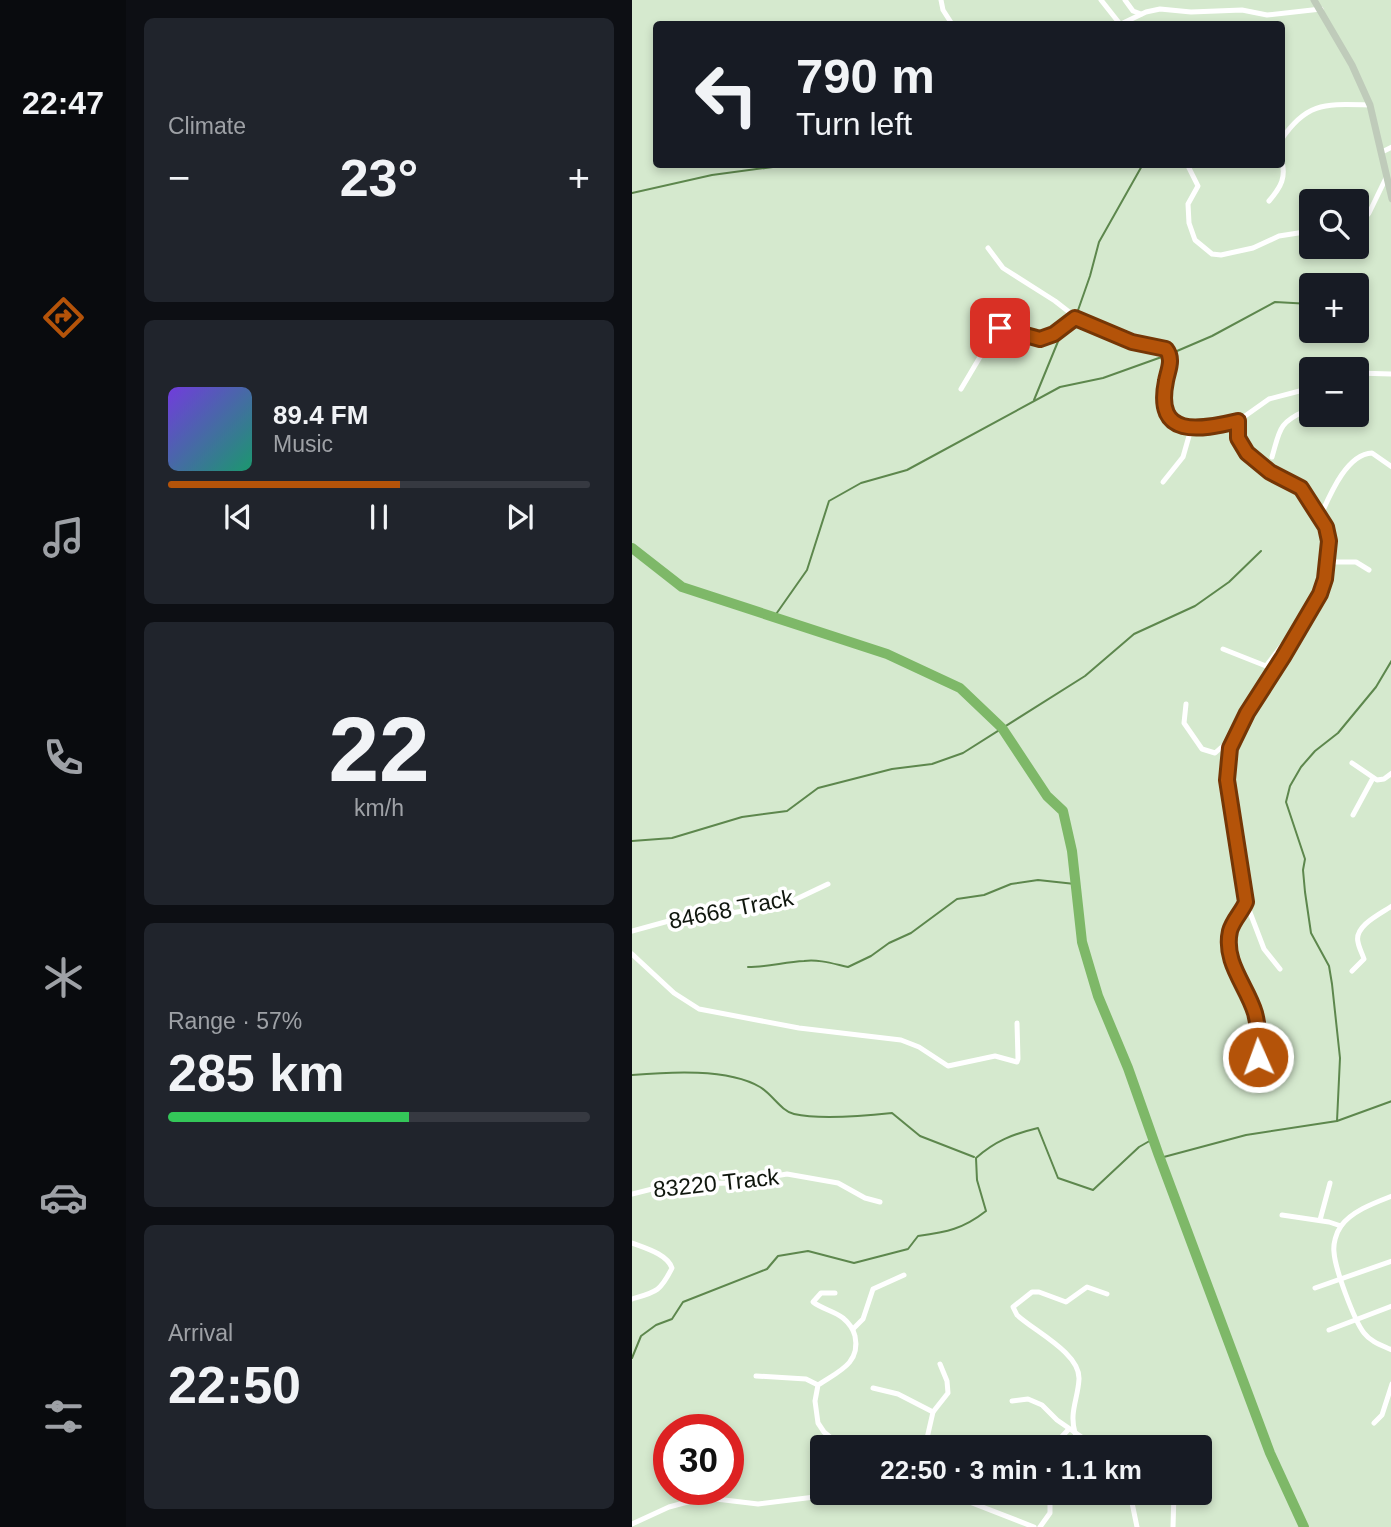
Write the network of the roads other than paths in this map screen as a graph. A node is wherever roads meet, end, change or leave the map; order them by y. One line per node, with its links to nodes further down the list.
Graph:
1 (941, 0): 7 (street)
2 (1101, 0): 8 (street)
3 (1125, 0): 6 (street)
4 (1314, 0): 5 (street)
5 (1320, 9): 6 (street); 10 (street)
6 (1141, 14): 9 (street)
7 (950, 21)
8 (1118, 21)
9 (1127, 21)
10 (1370, 105): 11 (street); 13 (street)
11 (1285, 135)
12 (1391, 147): 13 (street)
13 (1383, 152): 16 (street)
14 (1189, 168): 20 (street)
15 (1283, 168): 18 (street)
16 (1386, 178): 17 (street); 19 (street)
17 (1391, 199)
18 (1269, 201)
19 (1369, 213)
20 (1299, 233)
21 (988, 248): 22 (street)
22 (1075, 318): 25 (street); 29 (street)
23 (1369, 373): 24 (street)
24 (1391, 374)
25 (961, 390)
26 (1299, 391): 28 (street)
27 (1299, 413): 30 (street)
28 (1238, 421): 29 (street); 33 (street)
29 (1191, 429): 32 (street)
30 (1272, 457)
31 (1391, 467): 33 (street)
32 (1163, 482)
33 (1320, 517): 34 (street)
34 (1327, 562): 35 (street); 36 (street)
35 (1369, 570)
36 (1305, 619): 37 (street); 39 (street)
37 (1223, 649)
38 (1186, 704): 39 (street)
39 (1235, 737): 45 (street)
40 (1352, 763): 42 (street)
41 (1391, 773): 42 (street)
42 (1373, 778): 43 (street)
43 (1353, 815)
44 (828, 884): 47 (street, 84668 Track)
45 (1246, 902): 49 (street); 52 (street)
46 (1391, 906): 50 (street)
47 (632, 930)
48 (632, 954): 51 (street)
49 (1280, 969)
50 (1352, 971)
51 (1017, 1023)
52 (1258, 1057)
53 (1330, 1183): 58 (street)
54 (632, 1194): 56 (street, 83220 Track)
55 (1391, 1196): 59 (street)
56 (880, 1202)
57 (1282, 1215): 58 (street)
58 (1320, 1220): 59 (street)
59 (1341, 1226): 63 (street)
60 (632, 1243): 67 (street)
61 (1391, 1262): 63 (street)
62 (904, 1275): 70 (street)
63 (1342, 1279): 64 (street); 69 (street)
64 (1315, 1288)
65 (835, 1293): 70 (street)
66 (1107, 1294): 81 (street)
67 (632, 1299)
68 (1391, 1306): 69 (street)
69 (1356, 1319): 71 (street); 72 (street)
70 (853, 1329): 76 (street)
71 (1329, 1330)
72 (1391, 1350)
73 (940, 1364): 79 (street)
74 (756, 1376): 76 (street)
75 (1391, 1384): 80 (street)
76 (818, 1385): 82 (street)
77 (873, 1388): 79 (street)
78 (1012, 1401): 81 (street)
79 (933, 1412): 83 (street)
80 (1375, 1423)
81 (1072, 1431): 84 (street); 85 (street)
82 (828, 1435)
83 (928, 1435)
84 (1067, 1435)
85 (1078, 1435)
86 (810, 1497): 87 (street)
87 (744, 1503)
88 (679, 1505): 93 (street)
89 (977, 1505): 94 (street)
90 (1050, 1505): 95 (street)
91 (1132, 1505): 96 (street)
92 (1174, 1505): 97 (street)
93 (632, 1524)
94 (1034, 1527)
95 (1040, 1527)
96 (1137, 1527)
97 (1173, 1527)

